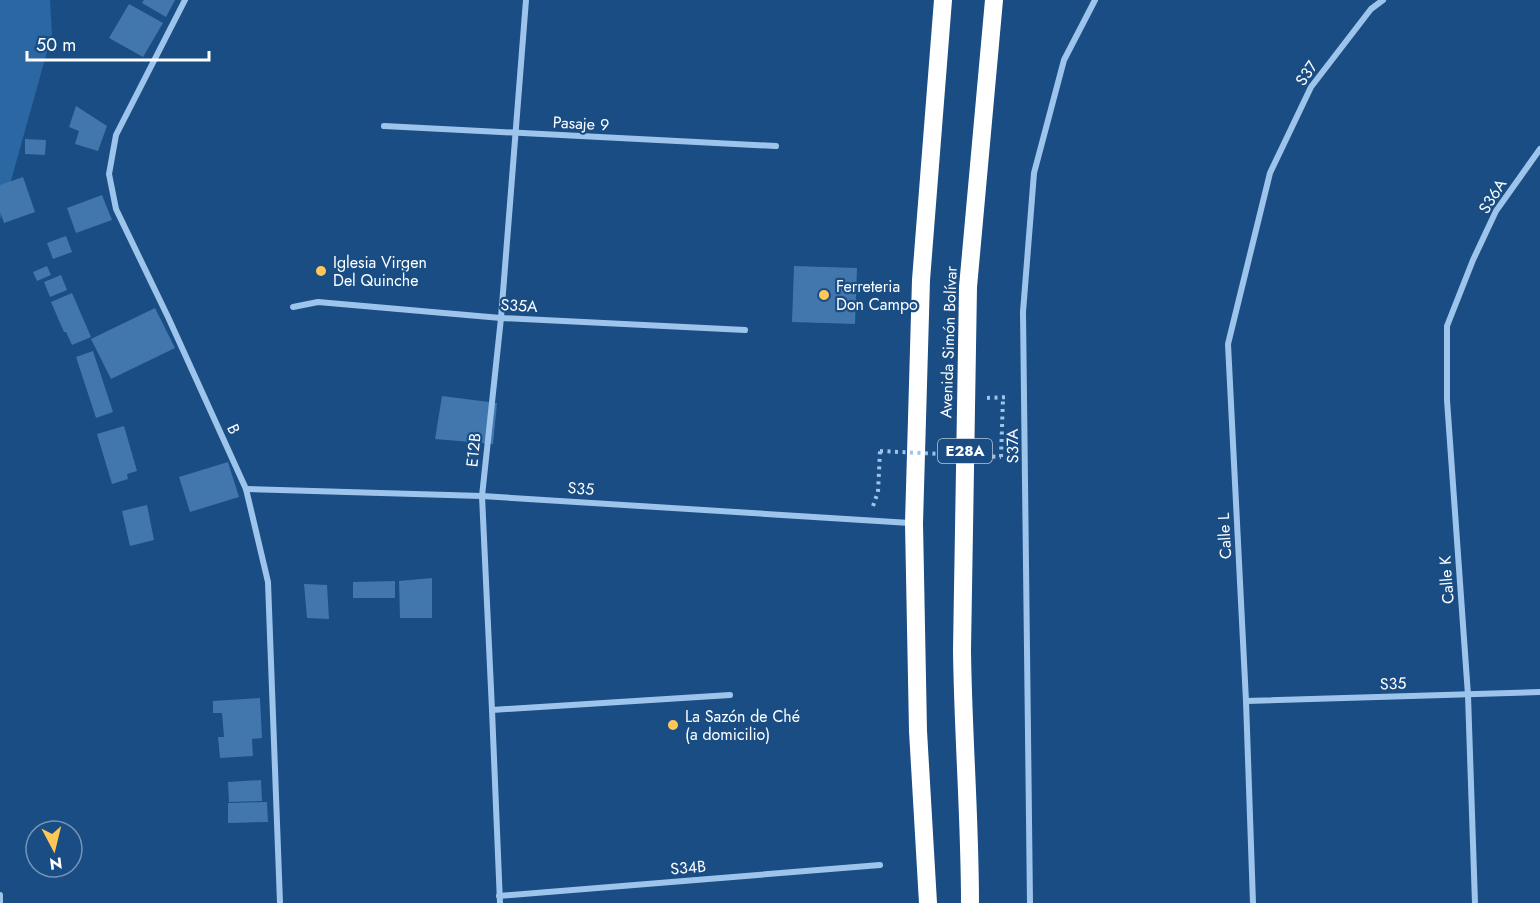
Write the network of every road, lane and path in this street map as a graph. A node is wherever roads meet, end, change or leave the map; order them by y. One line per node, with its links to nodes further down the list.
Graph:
1 (185, 0): 19 (street, B)
2 (526, 0): 8 (street, E12B)
3 (943, 0): 22 (highway, Avenida Simón Bolívar / E28A)
4 (994, 0): 17 (highway, Avenida Simón Bolívar / E28A)
5 (1095, 0): 16 (street, S37A)
6 (1383, 0): 11 (street, S37)
7 (384, 126): 8 (street, Pasaje 9)
8 (515, 133): 9 (street, Pasaje 9); 14 (street, E12B)
9 (776, 146)
10 (1540, 149): 12 (street, S36A)
11 (1270, 173): 26 (street, Calle L)
12 (1473, 260): 25 (street, Calle K)
13 (293, 307): 14 (street, S35A)
14 (501, 318): 15 (street, S35A); 21 (street, E12B)
15 (745, 330)
16 (1025, 397): 18 (path); 35 (street, S37A)
17 (966, 398): 18 (path); 34 (highway, Avenida Simón Bolívar / E28A)
18 (1003, 398): 20 (path, bridge)
19 (246, 489): 21 (street, S35); 32 (street, B)
20 (878, 492)
21 (482, 496): 22 (street, S35); 27 (street, E12B)
22 (914, 523): 33 (highway, Avenida Simón Bolívar / E28A)
23 (1540, 692): 25 (street, S35)
24 (730, 695): 27 (street)
25 (1468, 695): 26 (street, S35); 37 (street, Calle K)
26 (1246, 701): 36 (street, Calle L)
27 (492, 710): 30 (street, E12B)
28 (880, 865): 30 (street, S34B)
29 (0, 895): 31 (street)
30 (500, 899)
31 (0, 903)
32 (280, 903)
33 (928, 903)
34 (970, 903)
35 (1030, 903)
36 (1253, 903)
37 (1475, 903)

